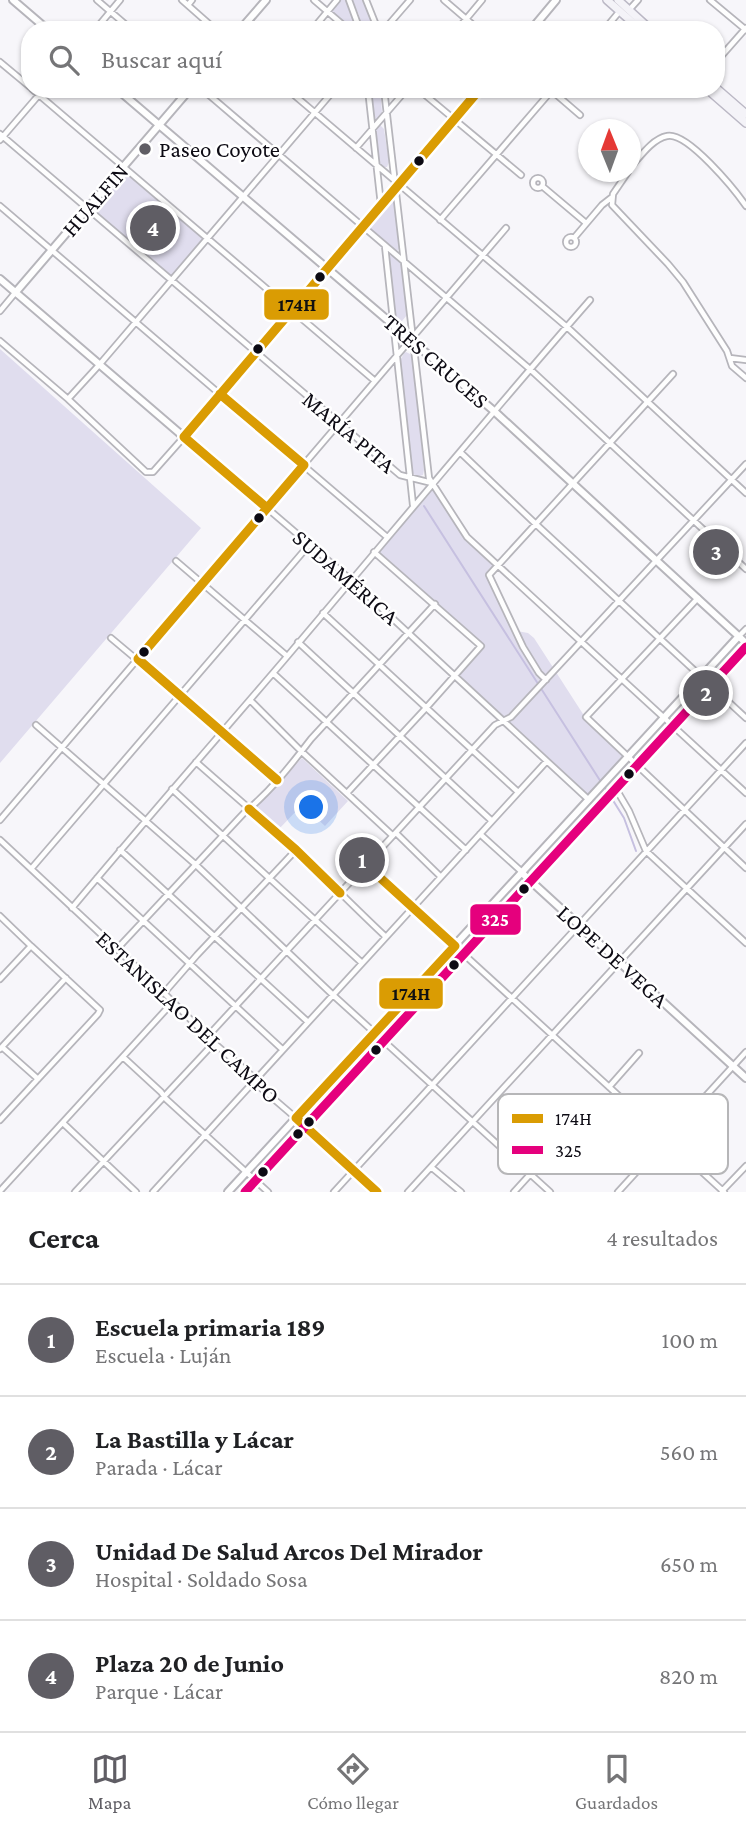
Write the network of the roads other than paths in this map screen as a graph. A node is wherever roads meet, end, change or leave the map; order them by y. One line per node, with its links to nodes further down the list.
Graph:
1 (13, 0): 25 (street)
2 (97, 0): 23 (street)
3 (120, 0): 23 (street)
4 (181, 0): 19 (street)
5 (192, 0): 19 (street)
6 (266, 0): 29 (street)
7 (314, 0): 21 (street)
8 (337, 0): 21 (street)
9 (349, 0): 32 (street)
10 (366, 0): 33 (street)
11 (410, 0): 34 (street)
12 (444, 0): 24 (street)
13 (482, 0): 24 (street)
14 (556, 0): 35 (street)
15 (607, 0): 22 (main road)
16 (618, 0): 20 (main road)
17 (638, 0): 20 (street)
18 (710, 0): 39 (street)
19 (188, 5): 28 (street)
20 (629, 10): 38 (main road)
21 (327, 11): 30 (street); 31 (street)
22 (620, 11): 36 (street); 37 (main road)
23 (111, 12): 26 (street); 27 (street)
24 (467, 19)
25 (38, 21)
26 (103, 21)
27 (122, 21)
28 (206, 21)
29 (248, 21)
30 (319, 21)
31 (339, 21)
32 (357, 21)
33 (376, 21)
34 (388, 21)
35 (538, 21)
36 (612, 21)
37 (631, 21)
38 (641, 21)
39 (746, 29): 40 (street)
40 (725, 52)
41 (0, 62): 42 (street)
42 (21, 80)
43 (725, 96): 61 (main road)
44 (36, 98): 67 (street)
45 (43, 98): 73 (street)
46 (128, 98): 65 (street, TRES CRUCES)
47 (182, 98): 65 (street, HUALFIN)
48 (213, 98): 69 (street)
49 (298, 98): 59 (street)
50 (327, 98): 59 (street)
51 (369, 98): 66 (street)
52 (385, 98): 60 (street)
53 (400, 98): 60 (street)
54 (428, 98): 63 (street)
55 (472, 98): 63 (street)
56 (545, 98): 70 (street)
57 (561, 98): 62 (street)
58 (718, 98): 64 (main road)
59 (315, 112): 68 (street); 69 (street)
60 (387, 113): 66 (street); 76 (street)
61 (746, 114)
62 (580, 115)
63 (454, 120): 70 (street); 76 (street)
64 (746, 124)
65 (159, 125): 73 (street, HUALFIN); 78 (street, TRES CRUCES)
66 (372, 129): 68 (street); 72 (street)
67 (1, 137): 83 (street, MARÍA PITA)
68 (356, 148): 72 (street)
69 (279, 154): 78 (street); 86 (street)
70 (496, 155): 74 (street); 84 (street)
71 (641, 157): 82 (street)
72 (376, 165): 76 (street); 80 (street)
73 (124, 167): 83 (street, HUALFIN); 89 (street)
74 (521, 175)
75 (621, 182): 79 (street)
76 (396, 184): 80 (street); 84 (street); 93 (street)
77 (542, 186): 85 (street)
78 (243, 196): 89 (street); 94 (street, TRES CRUCES)
79 (612, 197): 85 (street); 109 (street)
80 (381, 205): 86 (street)
81 (0, 206): 91 (street)
82 (746, 206)
83 (87, 209): 91 (street, HUALFIN); 96 (street, MARÍA PITA)
84 (440, 220): 92 (street)
85 (586, 223): 88 (street)
86 (362, 226): 90 (street); 94 (street)
87 (506, 228): 92 (street)
88 (574, 238)
89 (208, 239): 96 (street); 100 (street)
90 (385, 245): 93 (street); 103 (street)
91 (51, 250): 97 (street, HUALFIN); 102 (street)
92 (482, 256): 98 (street); 104 (street)
93 (404, 262): 98 (street); 105 (street)
94 (327, 268): 100 (street); 103 (street, TRES CRUCES)
95 (0, 279): 97 (street, SUDAMÉRICA)
96 (172, 281): 102 (street); 107 (street, MARÍA PITA)
97 (15, 293): 101 (street, HUALFIN); 111 (street, SUDAMÉRICA)
98 (447, 297): 105 (street); 112 (street)
99 (590, 300): 104 (street)
100 (291, 309): 107 (street); 115 (street)
101 (0, 311)
102 (136, 323): 111 (street); 116 (street)
103 (393, 324): 105 (street, TRES CRUCES); 108 (street)
104 (566, 327): 112 (street); 118 (street)
105 (412, 340): 108 (street); 119 (street, TRES CRUCES); 129 (street)
106 (0, 341): 117 (street)
107 (255, 352): 116 (street); 120 (street, MARÍA PITA)
108 (397, 357): 115 (street); 126 (street)
109 (730, 358): 110 (street); 114 (street)
110 (746, 360)
111 (100, 364): 117 (street); 121 (street, SUDAMÉRICA)
112 (531, 369): 119 (street); 122 (street)
113 (673, 374): 118 (street)
114 (746, 378)
115 (375, 381): 120 (street)
116 (219, 394): 121 (street); 125 (street)
117 (68, 399): 121 (street)
118 (648, 401): 122 (street); 127 (street)
119 (494, 411): 123 (street); 128 (street, TRES CRUCES)
120 (340, 424): 125 (street); 126 (street, MARÍA PITA)
121 (184, 437): 132 (street, SUDAMÉRICA)
122 (610, 443): 128 (street); 133 (street)
123 (460, 452): 129 (street); 134 (street)
124 (746, 464): 127 (street)
125 (304, 465): 132 (street); 135 (street)
126 (411, 479): 129 (street, MARÍA PITA); 131 (street)
127 (732, 480): 130 (street); 133 (street)
128 (574, 483): 134 (street); 139 (street, TRES CRUCES)
129 (433, 484): 131 (street); 140 (street)
130 (746, 493)
131 (413, 505): 135 (street)
132 (267, 508): 136 (street, SUDAMÉRICA); 143 (street)
133 (693, 520): 139 (street); 141 (street)
134 (536, 524): 140 (street); 145 (street)
135 (387, 537): 137 (street)
136 (309, 545): 142 (street, SUDAMÉRICA); 148 (street)
137 (374, 552): 142 (street); 146 (street)
138 (176, 561): 143 (street)
139 (657, 561): 144 (street, TRES CRUCES); 145 (street)
140 (499, 565): 155 (street); 164 (street)
141 (746, 569)
142 (351, 580): 147 (street); 150 (street, SUDAMÉRICA)
143 (203, 584): 148 (street); 158 (street)
144 (698, 598): 151 (street, TRES CRUCES); 153 (street)
145 (619, 601): 153 (street); 155 (street)
146 (435, 604): 150 (street); 161 (street)
147 (323, 613): 154 (street); 159 (street)
148 (245, 619): 157 (street); 166 (street)
149 (746, 629): 151 (street)
150 (408, 633): 159 (street); 161 (street, SUDAMÉRICA)
151 (739, 636): 156 (street, TRES CRUCES); 162 (street)
152 (111, 638): 158 (street)
153 (660, 639): 162 (street); 163 (street)
154 (299, 642): 157 (street); 165 (street)
155 (582, 642): 163 (street); 164 (street)
156 (746, 643)
157 (287, 656): 160 (street)
158 (138, 659): 166 (street); 177 (street)
159 (380, 665): 165 (street); 168 (street)
160 (273, 673): 167 (street); 172 (street)
161 (454, 676): 168 (street); 171 (street, SUDAMÉRICA)
162 (702, 676): 169 (street); 170 (street)
163 (622, 680): 169 (street); 180 (street)
164 (545, 681): 171 (street)
165 (353, 693): 172 (street); 175 (street)
166 (180, 695): 174 (street); 187 (street)
167 (250, 700): 174 (street); 179 (street)
168 (426, 708): 175 (street); 178 (street)
169 (664, 718): 180 (street); 184 (street)
170 (746, 718)
171 (503, 722): 178 (street); 182 (street, SUDAMÉRICA)
172 (327, 723): 179 (street); 183 (street)
173 (36, 725): 177 (street)
174 (222, 731): 181 (street); 186 (street)
175 (400, 736): 183 (street); 185 (street)
176 (746, 743): 184 (street)
177 (62, 748): 187 (street); 197 (street)
178 (472, 750): 185 (street); 190 (street)
179 (302, 752): 186 (street); 189 (street)
180 (628, 758): 193 (street); 196 (street)
181 (196, 762): 188 (street); 195 (street)
182 (546, 762): 190 (street); 193 (street, SUDAMÉRICA)
183 (374, 765): 189 (street); 194 (street)
184 (720, 770): 191 (street); 196 (street)
185 (446, 778): 194 (street); 199 (street)
186 (277, 780): 195 (street)
187 (104, 785): 198 (street); 213 (street)
188 (173, 789): 198 (street); 203 (street)
189 (347, 793): 201 (street)
190 (518, 793): 199 (street)
191 (746, 793)
192 (619, 794): 209 (street)
193 (589, 800): 214 (street)
194 (419, 807): 201 (street); 208 (street)
195 (249, 809): 203 (street); 207 (street)
196 (684, 811): 205 (street); 209 (street)
197 (0, 820)
198 (146, 820): 206 (street); 210 (street)
199 (492, 821): 202 (street)
200 (746, 824): 205 (street)
201 (394, 834): 211 (street); 215 (street)
202 (480, 834): 208 (street); 214 (street, LOPE DE VEGA)
203 (223, 835): 210 (street); 217 (street)
204 (0, 839): 213 (street, ESTANISLAO DEL CAMPO)
205 (724, 848): 212 (street); 218 (street)
206 (120, 849): 216 (street); 220 (street)
207 (296, 850): 217 (street); 219 (street)
208 (466, 850): 215 (street)
209 (646, 851): 218 (street); 227 (street)
210 (195, 864): 220 (street); 223 (street)
211 (365, 864): 219 (street); 221 (street)
212 (746, 868)
213 (31, 869): 222 (street, ESTANISLAO DEL CAMPO)
214 (522, 873): 227 (street, LOPE DE VEGA); 232 (street)
215 (442, 877): 221 (street)
216 (97, 878): 222 (street); 225 (street)
217 (269, 878): 223 (street); 226 (street)
218 (687, 889): 230 (street); 236 (street)
219 (340, 893): 226 (street); 229 (street)
220 (168, 894): 225 (street); 228 (street)
221 (413, 907): 229 (street); 232 (street)
222 (72, 908): 233 (street, ESTANISLAO DEL CAMPO)
223 (241, 908): 228 (street); 234 (street)
224 (0, 916): 231 (street)
225 (144, 921): 233 (street); 237 (street)
226 (315, 921): 234 (street); 235 (street)
227 (578, 925): 236 (street, LOPE DE VEGA); 243 (street)
228 (215, 937): 237 (street); 240 (street)
229 (386, 937): 235 (street)
230 (745, 941)
231 (32, 946): 238 (street); 239 (street)
232 (455, 946): 243 (street); 247 (street)
233 (117, 949): 241 (street, ESTANISLAO DEL CAMPO)
234 (287, 951): 240 (street); 242 (street)
235 (362, 963): 242 (street)
236 (620, 963): 248 (street); 256 (street, LOPE DE VEGA)
237 (189, 964): 241 (street); 245 (street)
238 (66, 978): 251 (street); 258 (street)
239 (0, 979)
240 (261, 979): 245 (street); 246 (street)
241 (164, 993): 244 (street, ESTANISLAO DEL CAMPO)
242 (333, 995): 246 (street); 247 (street)
243 (512, 998): 248 (street); 260 (street)
244 (172, 1003): 249 (street, ESTANISLAO DEL CAMPO); 255 (street)
245 (236, 1006): 249 (street); 252 (street)
246 (308, 1022): 252 (street)
247 (375, 1032): 260 (street); 267 (street)
248 (553, 1035): 261 (street); 262 (street)
249 (208, 1036): 250 (street, ESTANISLAO DEL CAMPO)
250 (214, 1043): 259 (street, ESTANISLAO DEL CAMPO); 265 (street)
251 (1, 1047): 258 (street)
252 (282, 1049): 259 (street)
253 (746, 1052): 256 (street)
254 (639, 1053): 261 (street)
255 (123, 1057): 265 (street); 270 (street)
256 (733, 1066): 257 (street, LOPE DE VEGA); 264 (street)
257 (746, 1078)
258 (38, 1079): 268 (street)
259 (255, 1080): 267 (street, ESTANISLAO DEL CAMPO); 271 (street)
260 (432, 1084): 269 (street); 276 (street)
261 (609, 1087): 263 (street)
262 (499, 1094)
263 (617, 1094)
264 (707, 1094)
265 (164, 1095): 271 (street); 273 (street)
266 (498, 1095): 269 (street)
267 (296, 1118): 276 (street, ESTANISLAO DEL CAMPO); 277 (street)
268 (0, 1119)
269 (474, 1121): 272 (street); 275 (street)
270 (62, 1123): 273 (street); 281 (street)
271 (205, 1135): 277 (street); 284 (street)
272 (498, 1144)
273 (103, 1162): 282 (street); 283 (street)
274 (746, 1166): 294 (street)
275 (431, 1167): 289 (street); 290 (street)
276 (353, 1171): 287 (street); 288 (street, ESTANISLAO DEL CAMPO)
277 (247, 1172): 285 (street); 286 (street)
278 (530, 1174): 291 (street); 292 (street)
279 (634, 1174): 293 (street)
280 (703, 1174): 294 (street)
281 (2, 1190)
282 (75, 1192)
283 (136, 1192)
284 (153, 1192)
285 (228, 1192)
286 (268, 1192)
287 (334, 1192)
288 (377, 1192)
289 (408, 1192)
290 (461, 1192)
291 (514, 1192)
292 (550, 1192)
293 (618, 1192)
294 (722, 1192)

